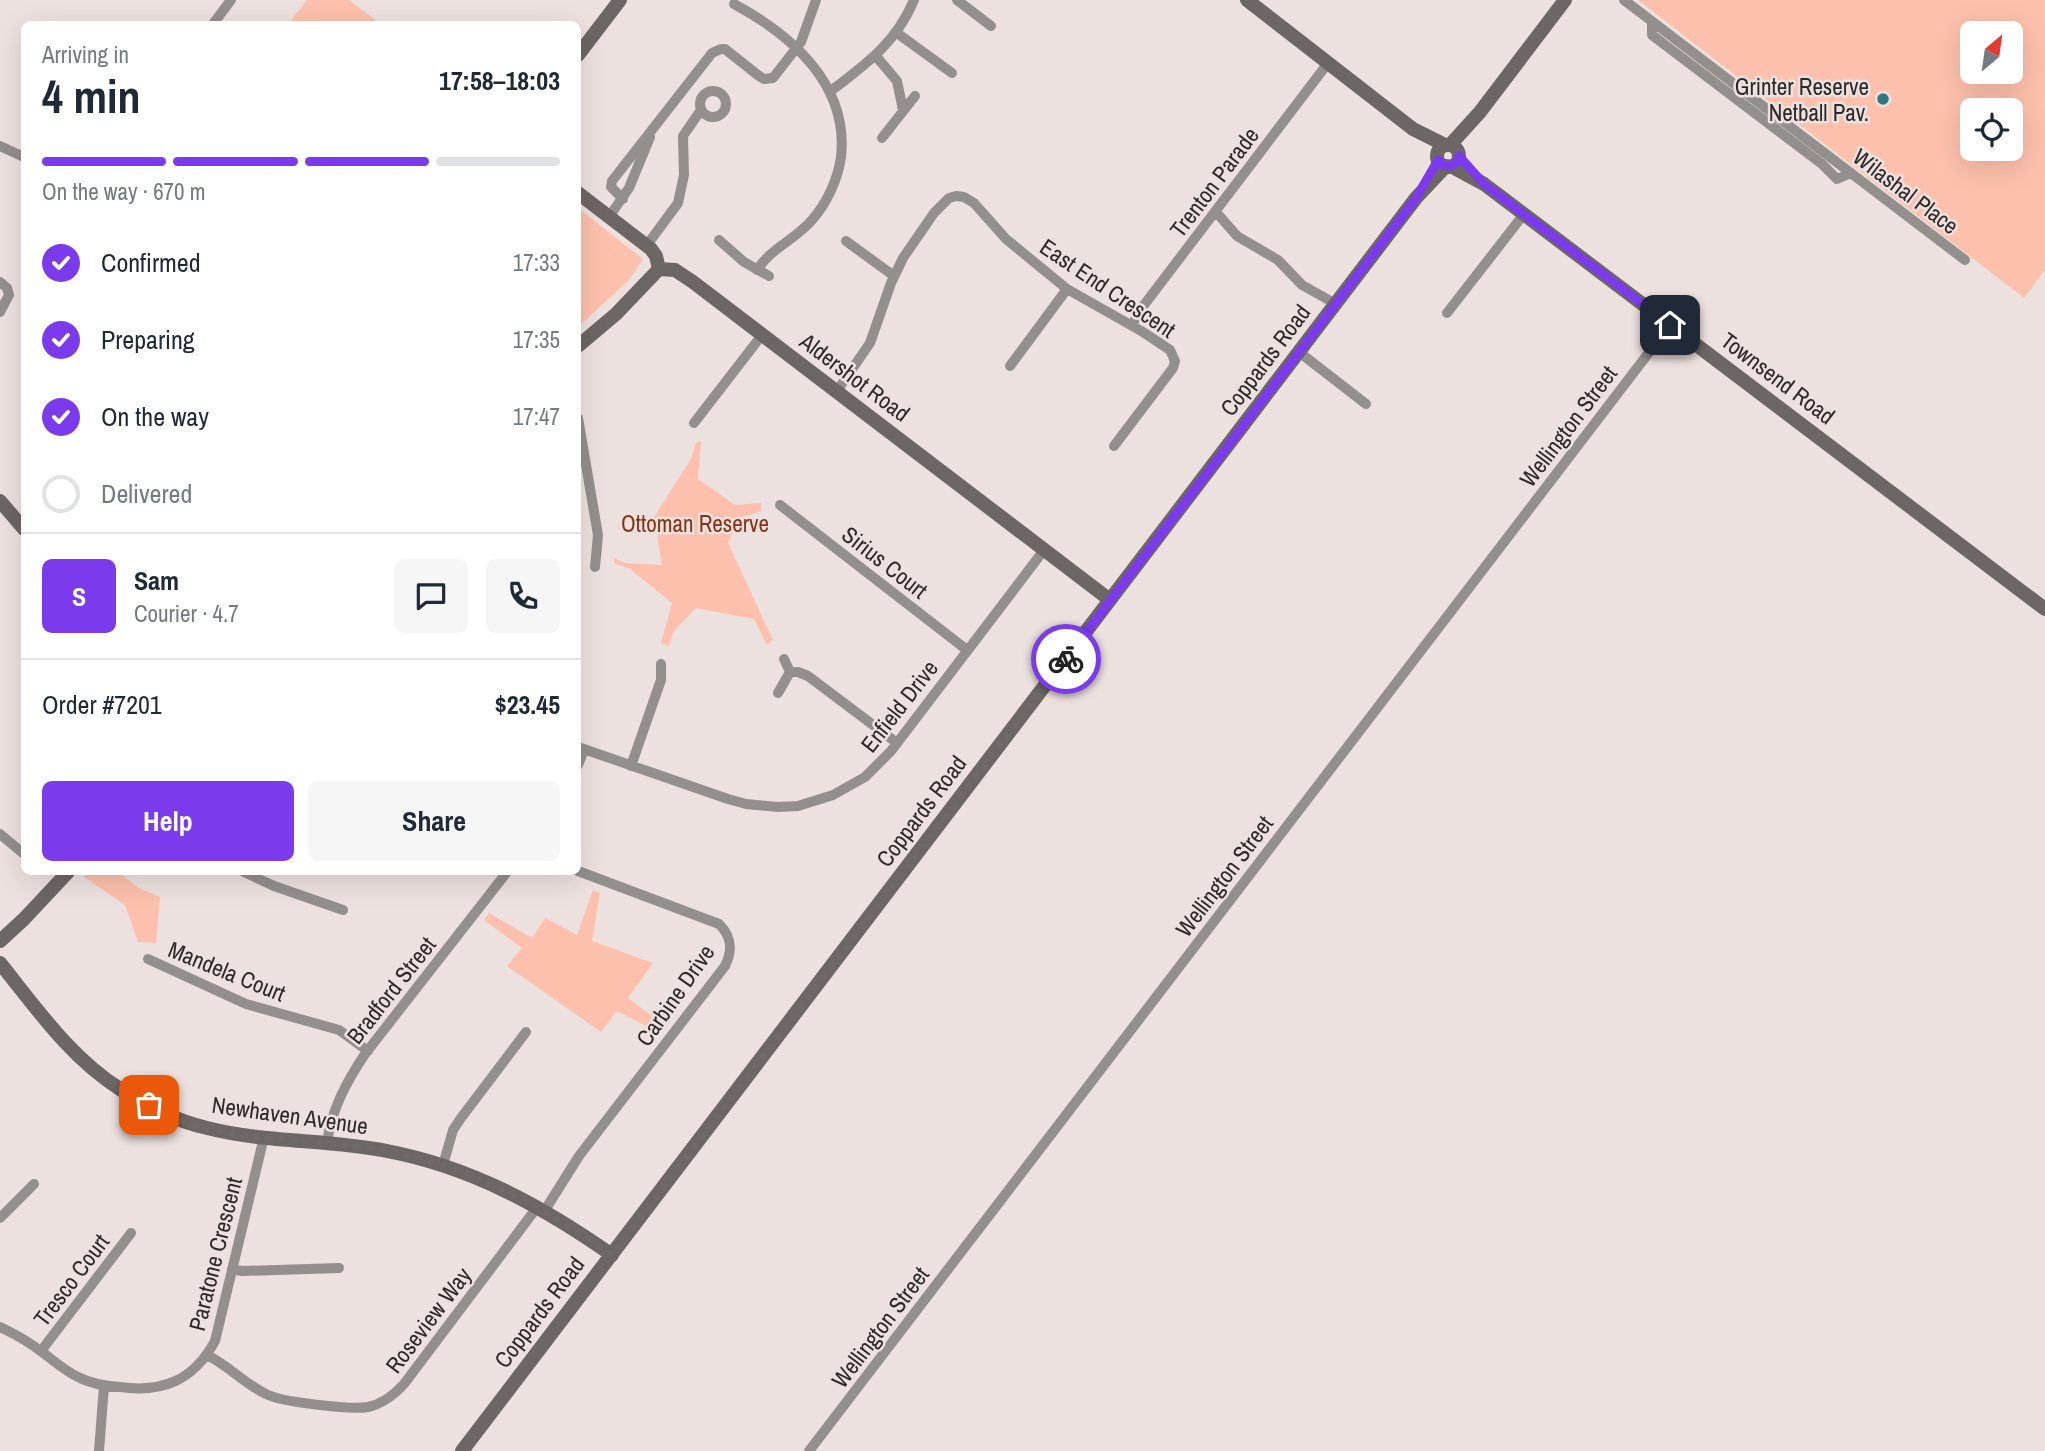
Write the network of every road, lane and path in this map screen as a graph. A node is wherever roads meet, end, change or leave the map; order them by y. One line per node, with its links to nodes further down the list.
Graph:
1 (231, 0): 10 (street)
2 (620, 0): 14 (street)
3 (816, 0): 13 (street)
4 (914, 0): 12 (street)
5 (957, 0): 11 (street)
6 (1247, 0): 16 (street, Townsend Road)
7 (1565, 0): 25 (street, Coppards Road)
8 (1624, 0): 35 (street, Wilashal Place)
9 (734, 4): 13 (street)
10 (215, 21)
11 (991, 26)
12 (897, 33): 15 (street); 17 (street)
13 (798, 49): 18 (street); 26 (street)
14 (581, 51)
15 (875, 55): 18 (street); 21 (street)
16 (1328, 63): 25 (street, Townsend Road); 29 (street, Trenton Parade)
17 (952, 73)
18 (831, 92): 37 (street)
19 (915, 96): 21 (street)
20 (701, 110): 34 (street)
21 (903, 110): 22 (street)
22 (882, 138)
23 (0, 146): 24 (street)
24 (21, 156)
25 (1448, 156): 30 (street, Townsend Road); 42 (street, Coppards Road)
26 (635, 160): 28 (street); 28 (street)
27 (581, 195): 31 (street)
28 (623, 199): 31 (street)
29 (1216, 212): 42 (street); 46 (street, Trenton Parade)
30 (1524, 214): 44 (street); 45 (street, Townsend Road)
31 (609, 217): 34 (street)
32 (719, 240): 37 (street)
33 (846, 241): 39 (street)
34 (647, 245): 36 (street)
35 (1965, 260)
36 (659, 269): 47 (street, Aldershot Road); 48 (street)
37 (757, 270): 38 (street)
38 (769, 276)
39 (894, 276): 41 (street, East End Crescent); 51 (street, East End Crescent)
40 (0, 282): 43 (street)
41 (1067, 289): 46 (street, East End Crescent); 50 (street)
42 (1336, 304): 49 (street, Coppards Road)
43 (0, 312)
44 (1447, 313)
45 (1670, 325): 62 (street, Townsend Road); 99 (street, Wellington Street)
46 (1132, 326): 55 (street, East End Crescent)
47 (762, 335): 51 (street, Aldershot Road); 53 (street)
48 (581, 343)
49 (1299, 352): 52 (street); 61 (street, Coppards Road)
50 (1010, 366)
51 (837, 391): 59 (street, Aldershot Road)
52 (1366, 404)
53 (694, 423)
54 (581, 436): 60 (street)
55 (1114, 446)
56 (0, 501): 58 (street)
57 (780, 505): 63 (street, Sirius Court)
58 (21, 527)
59 (1044, 550): 61 (street, Aldershot Road); 63 (street, Enfield Drive)
60 (595, 567)
61 (1110, 600): 90 (street, Coppards Road)
62 (2045, 609)
63 (967, 650): 68 (street, Enfield Drive)
64 (784, 659): 66 (street)
65 (661, 664): 70 (street)
66 (790, 672): 67 (street); 68 (street)
67 (778, 693)
68 (897, 743): 70 (street, Enfield Drive)
69 (581, 748): 70 (street, Enfield Drive)
70 (631, 766)
71 (0, 834): 72 (street)
72 (21, 852)
73 (581, 872): 87 (street, Carbine Drive)
74 (59, 875): 78 (street)
75 (250, 875): 77 (street)
76 (505, 875): 82 (street, Bradford Street)
77 (344, 910)
78 (0, 941)
79 (148, 959): 82 (street, Mandela Court)
80 (0, 963): 83 (street, Newhaven Avenue)
81 (526, 1032): 85 (street)
82 (368, 1051): 84 (street, Bradford Street)
83 (264, 1137): 84 (street, Newhaven Avenue); 92 (street, Paratone Crescent)
84 (327, 1143): 85 (street, Newhaven Avenue)
85 (443, 1165): 87 (street, Newhaven Avenue)
86 (34, 1184): 88 (street)
87 (542, 1208): 90 (street, Newhaven Avenue); 95 (street, Roseview Way)
88 (0, 1218)
89 (131, 1233): 94 (street, Tresco Court)
90 (612, 1255): 98 (street, Coppards Road)
91 (339, 1268): 92 (street)
92 (232, 1269): 95 (street, Paratone Crescent)
93 (0, 1327): 94 (street, Paratone Crescent)
94 (41, 1351): 96 (street, Paratone Crescent)
95 (208, 1355): 96 (street, Paratone Crescent)
96 (104, 1385): 97 (street)
97 (99, 1451)
98 (462, 1451)
99 (809, 1451)

